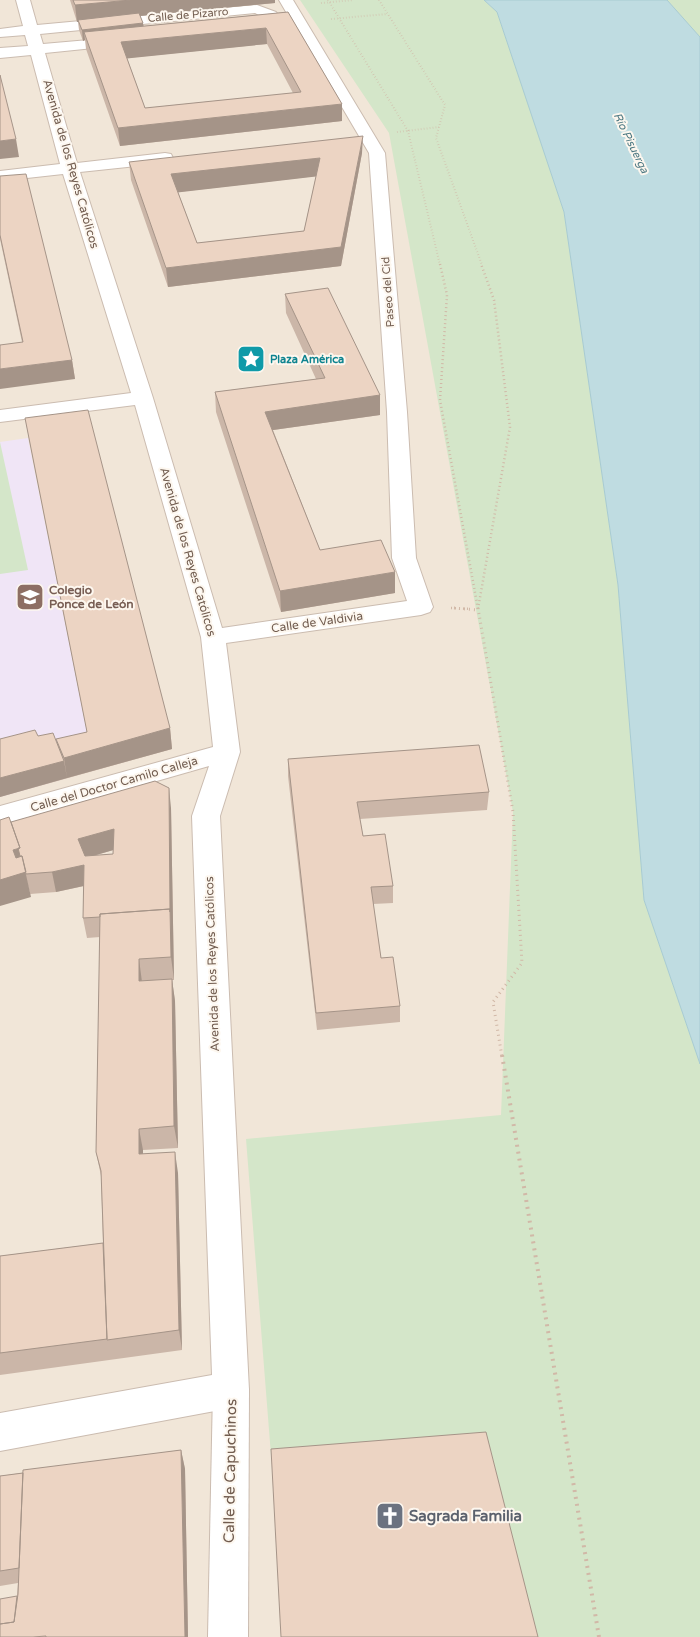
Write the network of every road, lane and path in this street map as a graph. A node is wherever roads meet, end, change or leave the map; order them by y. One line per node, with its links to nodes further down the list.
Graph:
1 (23, 0): 5 (street, Avenida de los Reyes Católicos)
2 (286, 0): 13 (street, Paseo del Cid)
3 (328, 0): 12 (path)
4 (379, 0): 11 (path)
5 (31, 30): 6 (street, Calle de Pizarro); 7 (street, Calle de Pizarro); 9 (street, Avenida de los Reyes Católicos)
6 (230, 30)
7 (0, 33)
8 (134, 40): 9 (street)
9 (38, 49): 10 (street); 16 (street, Avenida de los Reyes Católicos)
10 (0, 53)
11 (439, 127): 12 (path); 21 (path)
12 (408, 131): 13 (path); 21 (path)
13 (367, 136): 14 (street); 20 (street, Paseo del Cid)
14 (348, 138)
15 (179, 157): 16 (street)
16 (70, 169): 17 (street); 18 (street, Avenida de los Reyes Católicos)
17 (0, 176)
18 (143, 398): 19 (street); 22 (street, Avenida de los Reyes Católicos)
19 (0, 416)
20 (421, 607): 22 (street, Calle de Valdivia)
21 (478, 610): 28 (path)
22 (213, 637): 23 (street, Avenida de los Reyes Católicos)
23 (227, 752): 24 (street, Calle del Doctor Camilo Calleja); 25 (street, Avenida de los Reyes Católicos)
24 (0, 816)
25 (231, 1390): 26 (street, Calle de Capuchinos); 27 (street, Calle de Capuchinos)
26 (0, 1432)
27 (228, 1637)
28 (599, 1637)

